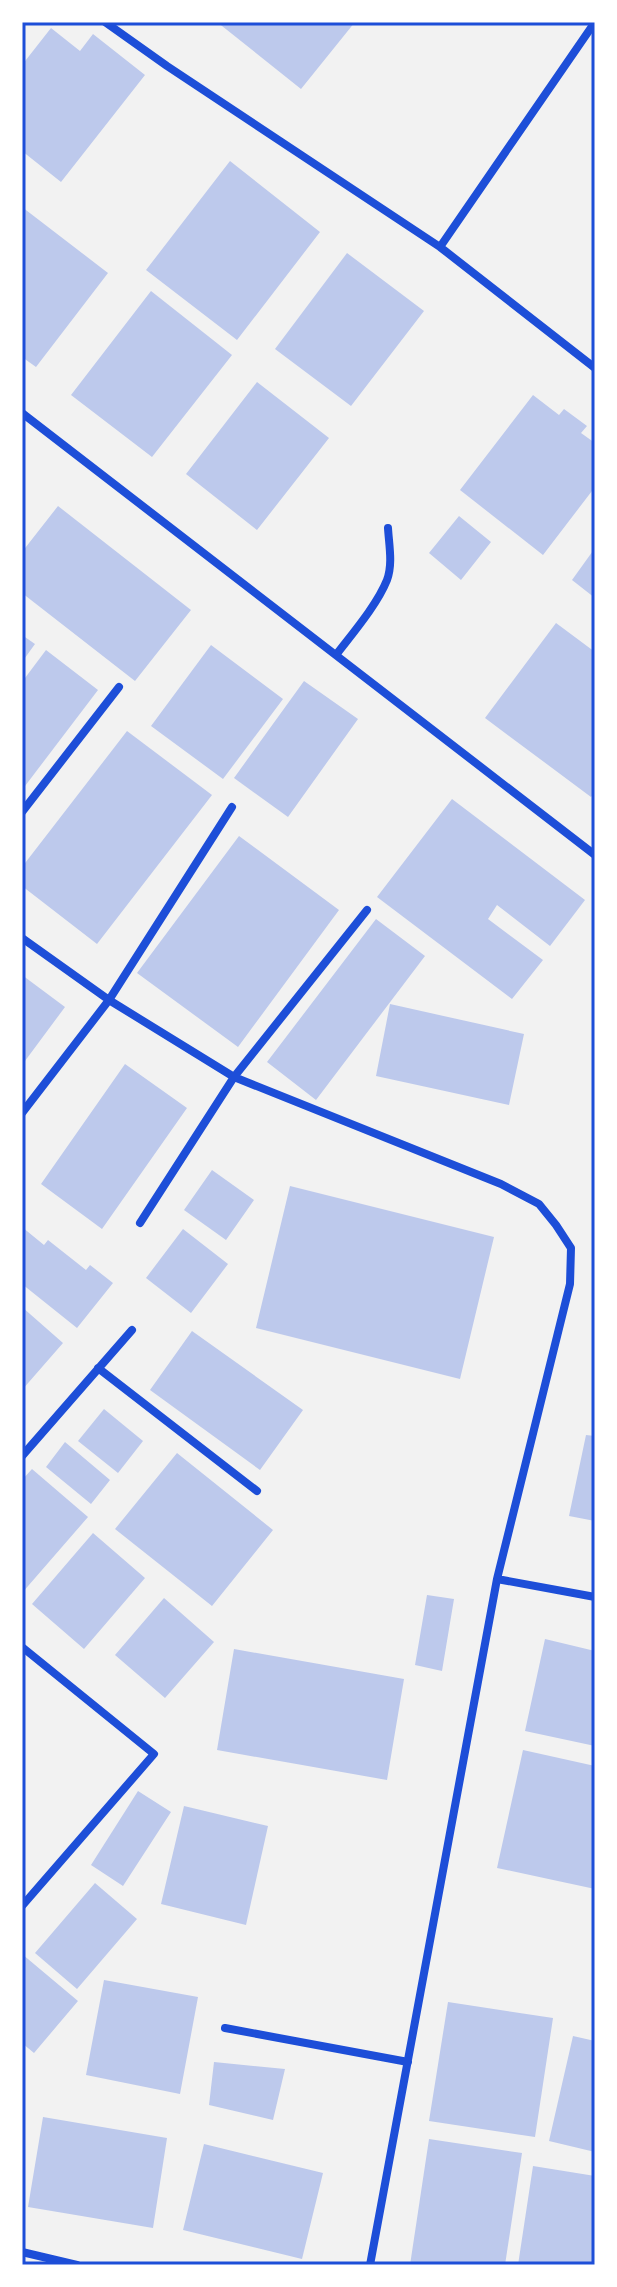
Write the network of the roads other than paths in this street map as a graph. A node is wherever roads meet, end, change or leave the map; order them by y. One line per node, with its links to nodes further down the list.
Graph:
1 (105, 22): 3 (street)
2 (595, 22): 3 (street)
3 (440, 247): 4 (street)
4 (595, 368)
5 (22, 413): 7 (street)
6 (388, 528): 7 (street)
7 (336, 655): 11 (street)
8 (119, 687): 10 (street)
9 (232, 807): 14 (street)
10 (22, 812)
11 (595, 855)
12 (367, 910): 15 (street)
13 (22, 938): 14 (street)
14 (109, 1000): 15 (street); 16 (street)
15 (234, 1077): 17 (street); 22 (street)
16 (22, 1113)
17 (140, 1223)
18 (132, 1330): 19 (street)
19 (98, 1368): 20 (street); 21 (street)
20 (22, 1456)
21 (257, 1491)
22 (497, 1579): 23 (street); 27 (street)
23 (595, 1597)
24 (22, 1647): 25 (street)
25 (22, 1906)
26 (225, 2028): 27 (street)
27 (408, 2062): 30 (street)
28 (22, 2252): 29 (street)
29 (77, 2265)
30 (370, 2265)

